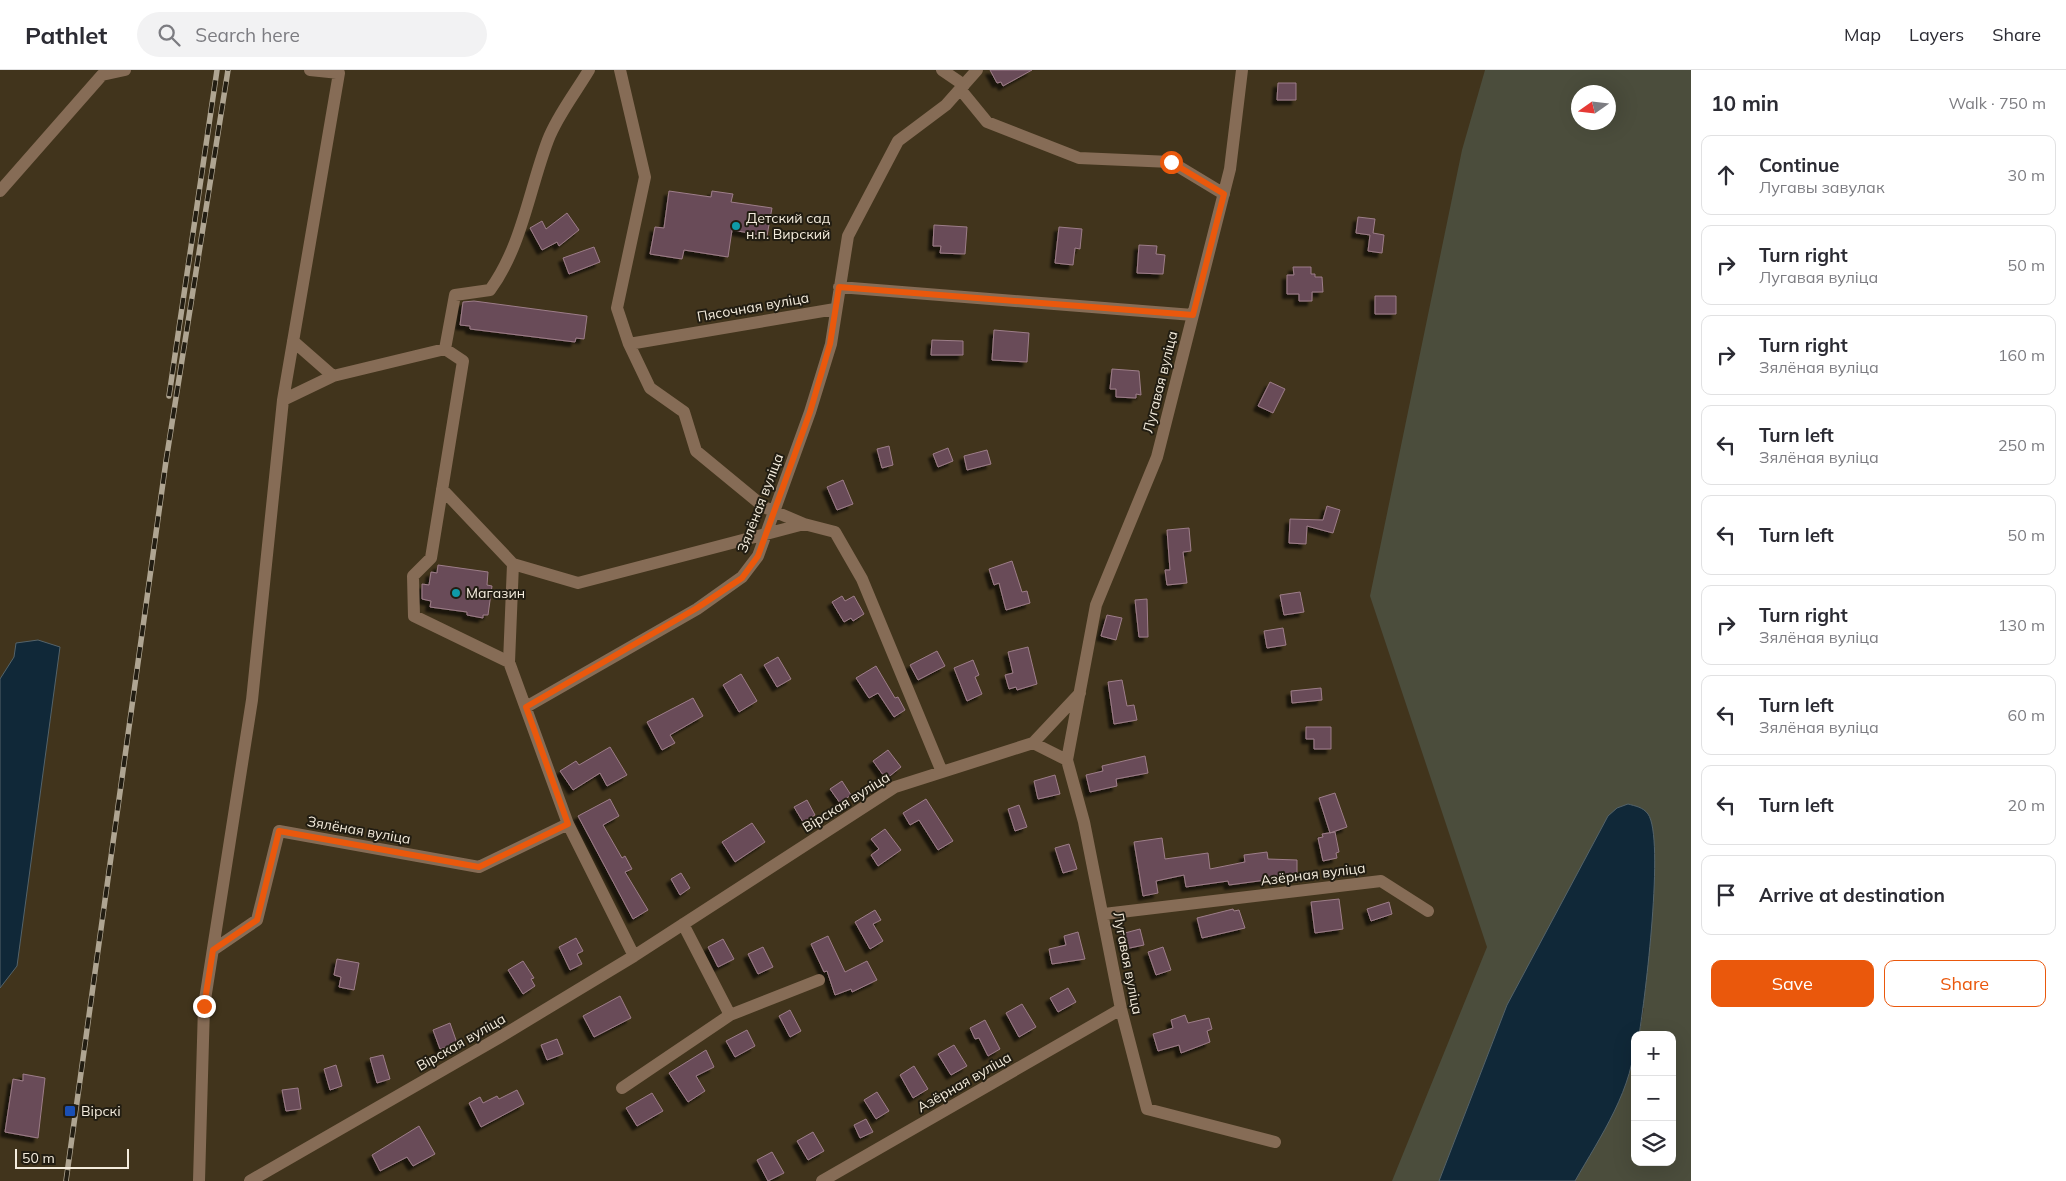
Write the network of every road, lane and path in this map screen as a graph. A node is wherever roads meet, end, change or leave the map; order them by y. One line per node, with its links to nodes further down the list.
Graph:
1 (125, 70): 10 (street)
2 (310, 70): 8 (street)
3 (589, 70): 17 (street)
4 (620, 70): 16 (street)
5 (942, 70): 9 (street)
6 (977, 70): 9 (street)
7 (1242, 70): 11 (street, Лугавая вуліца)
8 (340, 71): 15 (street)
9 (962, 87): 11 (street); 12 (street)
10 (0, 191)
11 (1224, 194): 14 (street, Лугавая вуліца)
12 (839, 287): 13 (street); 14 (street)
13 (835, 309): 16 (street, Пясочная вуліца); 21 (street, Зялёная вуліца)
14 (1193, 315): 26 (street, Лугавая вуліца)
15 (293, 342): 18 (street); 19 (street)
16 (629, 344): 21 (street)
17 (445, 349): 18 (street); 20 (street)
18 (333, 376): 19 (street)
19 (283, 400): 35 (street)
20 (442, 489): 24 (street); 25 (street)
21 (774, 511): 22 (street); 23 (street, Зялёная вуліца)
22 (804, 524): 23 (street); 30 (street)
23 (766, 534): 24 (street); 27 (street, Зялёная вуліца)
24 (513, 564): 25 (street)
25 (509, 662): 27 (street)
26 (1080, 693): 28 (street); 29 (street, Лугавая вуліца)
27 (526, 707): 31 (street)
28 (1033, 743): 29 (street); 30 (street, Вірская вуліца)
29 (1068, 760): 33 (street, Лугавая вуліца)
30 (942, 772): 34 (street, Вірская вуліца)
31 (568, 824): 35 (street, Зялёная вуліца); 36 (street)
32 (1428, 911): 33 (street, Азёрная вуліца)
33 (1104, 914): 38 (street, Лугавая вуліца)
34 (683, 924): 36 (street, Вірская вуліца); 39 (street)
35 (213, 950): 42 (street)
36 (634, 956): 43 (street, Вірская вуліца)
37 (819, 980): 39 (street)
38 (1121, 1009): 41 (street, Лугавая вуліца); 44 (street, Азёрная вуліца)
39 (730, 1015): 40 (street)
40 (622, 1088)
41 (1275, 1142)
42 (199, 1181)
43 (250, 1181)
44 (822, 1181)

